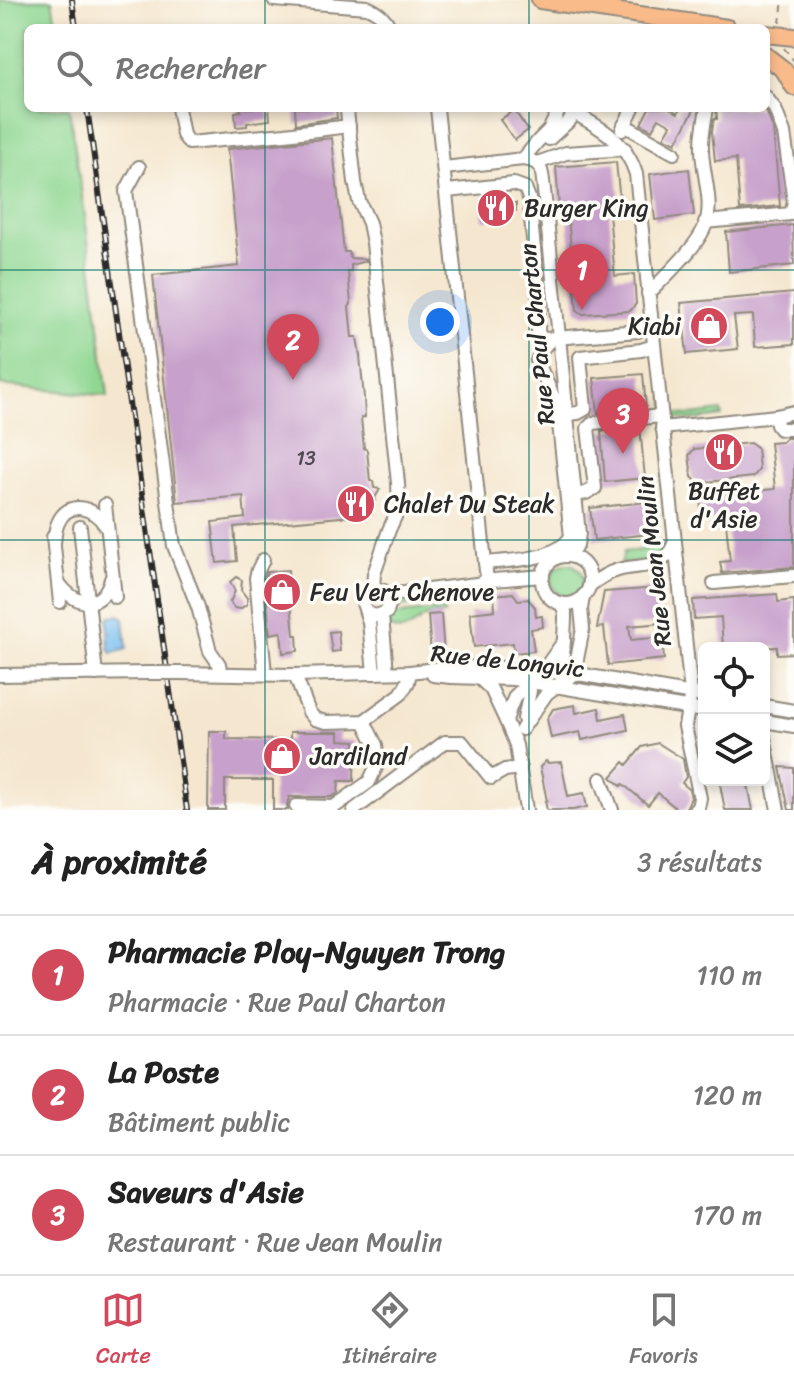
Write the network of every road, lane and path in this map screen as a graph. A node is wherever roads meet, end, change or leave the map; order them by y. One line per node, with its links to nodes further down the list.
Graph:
1 (274, 0): 4 (street)
2 (540, 0): 3 (main road)
3 (677, 21): 5 (main road); 6 (main road)
4 (388, 24)
5 (689, 24)
6 (698, 24)
7 (770, 34): 8 (main road)
8 (794, 37)
9 (770, 59): 10 (main road)
10 (794, 87)
11 (770, 102): 27 (street)
12 (179, 112): 20 (street)
13 (347, 112): 20 (street)
14 (437, 112): 25 (street)
15 (567, 112): 23 (street)
16 (570, 112): 21 (street)
17 (631, 112): 19 (street)
18 (706, 112): 27 (street)
19 (624, 125): 21 (street); 22 (street)
20 (349, 126): 55 (street)
21 (621, 145): 23 (street); 29 (street, Rue Jean Moulin)
22 (674, 153)
23 (531, 161): 25 (street); 32 (street, Rue Paul Charton)
24 (139, 167): 68 (street)
25 (444, 168): 26 (street)
26 (447, 191): 28 (street); 48 (street)
27 (705, 222): 29 (street)
28 (537, 289): 32 (street); 35 (street)
29 (648, 294): 30 (street, Rue Jean Moulin)
30 (651, 315): 31 (street); 33 (street, Rue Jean Moulin)
31 (638, 331): 32 (street); 33 (street)
32 (561, 338): 34 (street); 35 (street); 37 (street, Rue Paul Charton)
33 (654, 346): 34 (street); 39 (street, Rue Jean Moulin)
34 (580, 357): 37 (street)
35 (537, 361): 48 (street)
36 (794, 412): 38 (street)
37 (567, 414): 41 (street, Rue Paul Charton)
38 (776, 416): 39 (street); 40 (street)
39 (662, 422): 41 (street); 45 (street, Rue Jean Moulin)
40 (794, 429)
41 (575, 495): 46 (street, Rue Paul Charton)
42 (105, 505): 44 (street)
43 (80, 527): 59 (street)
44 (107, 528): 49 (street); 53 (street)
45 (674, 544): 56 (street); 76 (street, Rue Jean Moulin)
46 (568, 556): 50 (street); 56 (street)
47 (263, 560): 70 (street)
48 (485, 563): 52 (street)
49 (112, 575): 58 (street); 59 (street)
50 (543, 576): 52 (street); 61 (street)
51 (794, 576): 54 (street)
52 (487, 581): 57 (street)
53 (58, 582): 59 (street); 60 (street)
54 (714, 583)
55 (373, 589): 57 (street); 62 (street)
56 (586, 591): 61 (street); 75 (street)
57 (388, 595): 63 (street)
58 (115, 597)
59 (88, 601): 69 (street)
60 (60, 602)
61 (561, 603): 64 (street)
62 (367, 613): 63 (street); 66 (street)
63 (382, 616): 66 (street)
64 (564, 641): 65 (street); 75 (street)
65 (542, 670): 73 (street); 75 (street, Rue de Longvic)
66 (381, 672): 67 (street); 72 (street)
67 (410, 672): 73 (street, Rue de Longvic); 74 (street, Rue de Longvic); 81 (street)
68 (221, 673): 69 (street, bridge); 70 (street)
69 (96, 674): 71 (street)
70 (265, 674): 72 (street)
71 (0, 675)
72 (295, 675): 81 (street)
73 (526, 675): 74 (street, Rue de Longvic); 75 (street, Rue de Longvic); 82 (street); 85 (street)
74 (478, 677): 82 (street)
75 (566, 681): 76 (street, Rue de Longvic); 78 (street, Rue de Longvic); 85 (street)
76 (697, 694): 78 (street, Rue Jean Moulin)
77 (770, 707): 80 (street)
78 (688, 708): 79 (street, Rue de Longvic); 94 (street, Rue Jean Moulin)
79 (698, 710)
80 (794, 711)
81 (364, 721): 90 (street)
82 (506, 721): 86 (street)
83 (770, 723): 84 (street)
84 (794, 726)
85 (522, 729): 86 (street)
86 (516, 745): 87 (street)
87 (520, 768): 91 (street); 92 (street)
88 (770, 768): 95 (street)
89 (601, 779): 93 (street)
90 (296, 806)
91 (354, 810)
92 (526, 810)
93 (612, 810)
94 (695, 810)
95 (778, 810)

